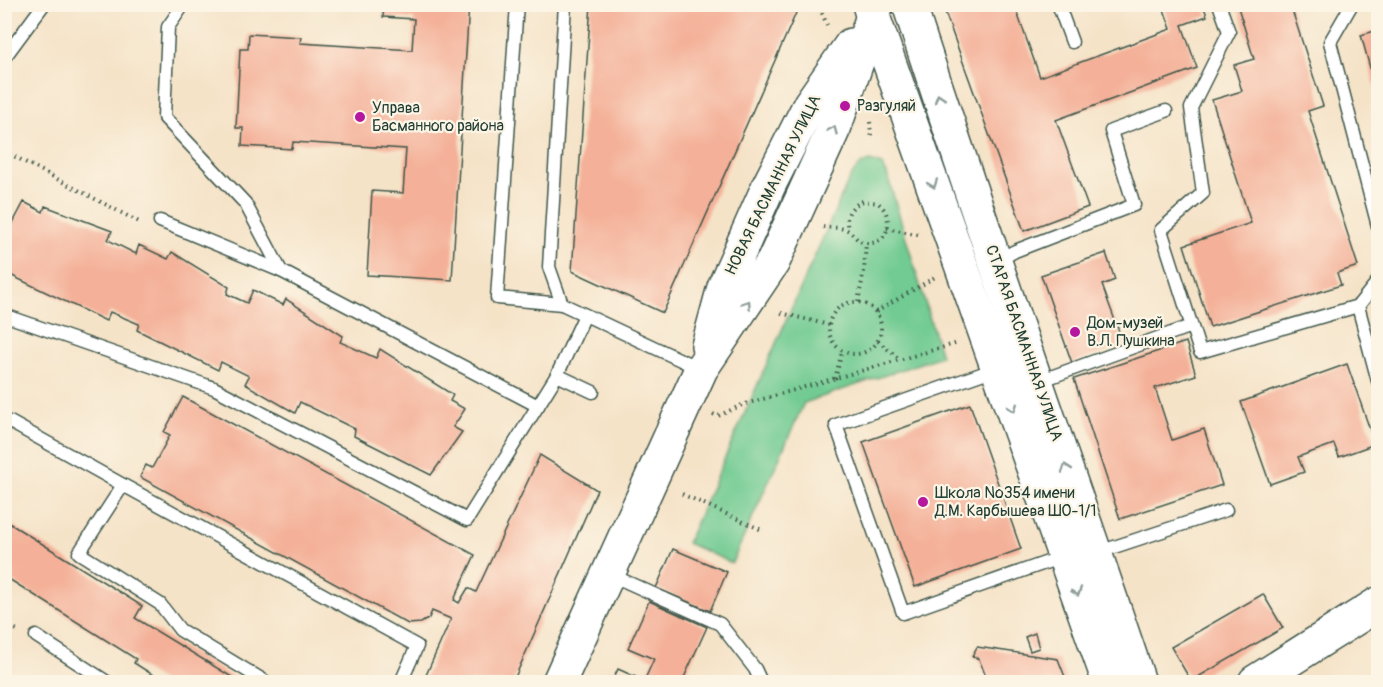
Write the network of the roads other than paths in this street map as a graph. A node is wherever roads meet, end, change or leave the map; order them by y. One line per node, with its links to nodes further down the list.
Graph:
1 (44, 4): 11 (lane)
2 (184, 4): 16 (lane)
3 (517, 4): 18 (lane)
4 (565, 4): 18 (lane)
5 (909, 4): 15 (main road, СТАРАЯ БАСМАННАЯ УЛИЦА, one-way to 5)
6 (1058, 4): 10 (lane)
7 (1219, 4): 22 (lane)
8 (1352, 4): 14 (lane)
9 (873, 8): 23 (main road, СТАРАЯ БАСМАННАЯ УЛИЦА, one-way to 23); 24 (main road, НОВАЯ БАСМАННАЯ УЛИЦА)
10 (1072, 42)
11 (4, 58)
12 (1166, 111): 15 (lane)
13 (160, 221): 16 (lane)
14 (1378, 226)
15 (996, 261): 27 (main road, СТАРАЯ БАСМАННАЯ УЛИЦА)
16 (281, 271): 29 (lane)
17 (1378, 281): 19 (lane)
18 (562, 303): 21 (lane)
19 (1358, 306): 22 (lane); 26 (lane)
20 (4, 315): 29 (lane)
21 (585, 315): 24 (lane); 25 (lane)
22 (1191, 326): 27 (lane)
23 (999, 368): 33 (main road, СТАРАЯ БАСМАННАЯ УЛИЦА, one-way to 33); 33 (lane)
24 (701, 369): 34 (main road, НОВАЯ БАСМАННАЯ УЛИЦА)
25 (556, 375): 28 (lane); 29 (lane)
26 (1378, 381)
27 (1037, 382): 33 (main road, СТАРАЯ БАСМАННАЯ УЛИЦА, one-way to 27)
28 (593, 392)
29 (538, 406)
30 (10, 422): 31 (lane)
31 (123, 484): 38 (lane); 39 (lane)
32 (1226, 510): 33 (lane)
33 (1080, 555): 42 (main road, СТАРАЯ БАСМАННАЯ УЛИЦА, one-way to 42); 43 (main road, СТАРАЯ БАСМАННАЯ УЛИЦА)
34 (608, 573): 40 (main road, НОВАЯ БАСМАННАЯ УЛИЦА); 41 (lane)
35 (1378, 604): 44 (main road)
36 (36, 636): 37 (lane)
37 (107, 682)
38 (266, 682)
39 (401, 682)
40 (559, 682)
41 (761, 682)
42 (1108, 682)
43 (1139, 682)
44 (1255, 682)

